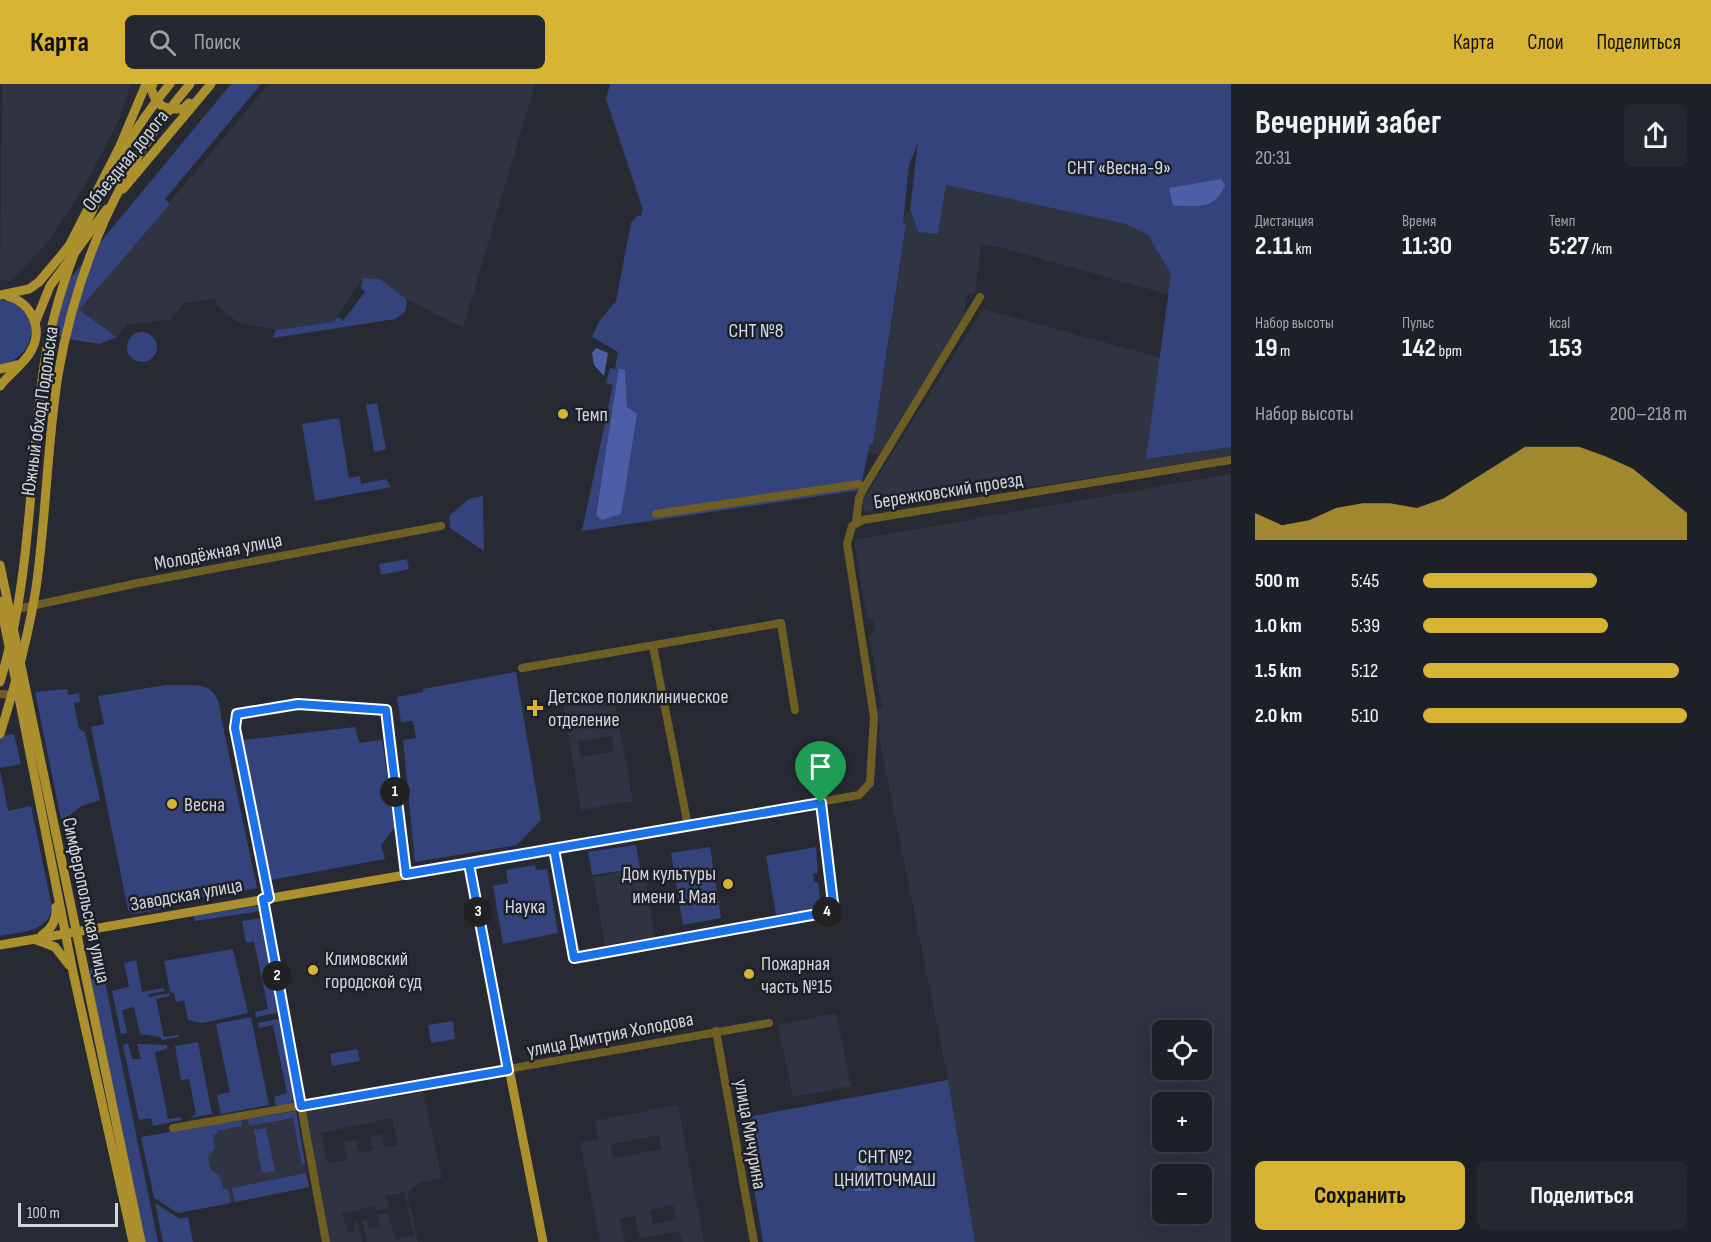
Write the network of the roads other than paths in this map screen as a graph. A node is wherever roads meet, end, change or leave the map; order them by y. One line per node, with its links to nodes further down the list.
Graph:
1 (146, 84): 6 (main road, Объездная дорога)
2 (153, 84): 5 (main road)
3 (170, 84): 22 (main road, Южный обход Подольска, bridge)
4 (190, 84): 27 (main road, Южный обход Подольска, bridge)
5 (210, 84): 8 (main road, Объездная дорога)
6 (1, 294): 8 (main road)
7 (980, 297): 13 (street)
8 (35, 323): 9 (main road, Объездная дорога)
9 (19, 364): 10 (main road); 11 (main road, Объездная дорога)
10 (0, 369)
11 (0, 386)
12 (1231, 460): 15 (street, Бережковский проезд)
13 (864, 488): 14 (street); 15 (street)
14 (656, 514)
15 (856, 523): 25 (street, Бережковский проезд)
16 (441, 526): 19 (street, Молодёжная улица)
17 (0, 565): 19 (main road, Симферопольская улица)
18 (0, 601): 19 (main road, Симферопольская улица)
19 (6, 611): 24 (main road, Симферопольская улица); 35 (main road, Симферопольская улица)
20 (653, 646): 21 (street); 26 (street); 29 (street)
21 (522, 668)
22 (0, 682)
23 (0, 694): 24 (street)
24 (19, 694): 33 (main road, Симферопольская улица)
25 (873, 707): 28 (street, Заводская улица)
26 (795, 710)
27 (0, 734)
28 (821, 803): 29 (street, Заводская улица); 30 (street)
29 (688, 826): 30 (street, Заводская улица)
30 (554, 849): 31 (street, Заводская улица)
31 (469, 864): 32 (main road, Заводская улица); 42 (main road)
32 (406, 874): 34 (main road, Заводская улица); 34 (street)
33 (56, 883): 36 (main road, Симферопольская улица); 37 (main road)
34 (266, 898): 35 (main road, Заводская улица); 43 (street)
35 (76, 932): 36 (main road, Заводская улица); 46 (main road, Симферопольская улица)
36 (65, 933): 37 (main road, Заводская улица); 39 (main road, Симферопольская улица)
37 (34, 939): 38 (main road, Заводская улица); 39 (main road)
38 (0, 945)
39 (74, 977): 45 (main road, Симферопольская улица)
40 (769, 1023): 41 (street, улица Дмитрия Холодова)
41 (716, 1031): 42 (street, улица Дмитрия Холодова); 49 (street, улица Мичурина)
42 (508, 1070): 43 (street, улица Дмитрия Холодова); 48 (main road)
43 (301, 1106): 44 (street, улица Дмитрия Холодова); 47 (street)
44 (173, 1128)
45 (133, 1242)
46 (141, 1242)
47 (326, 1242)
48 (543, 1242)
49 (754, 1242)

